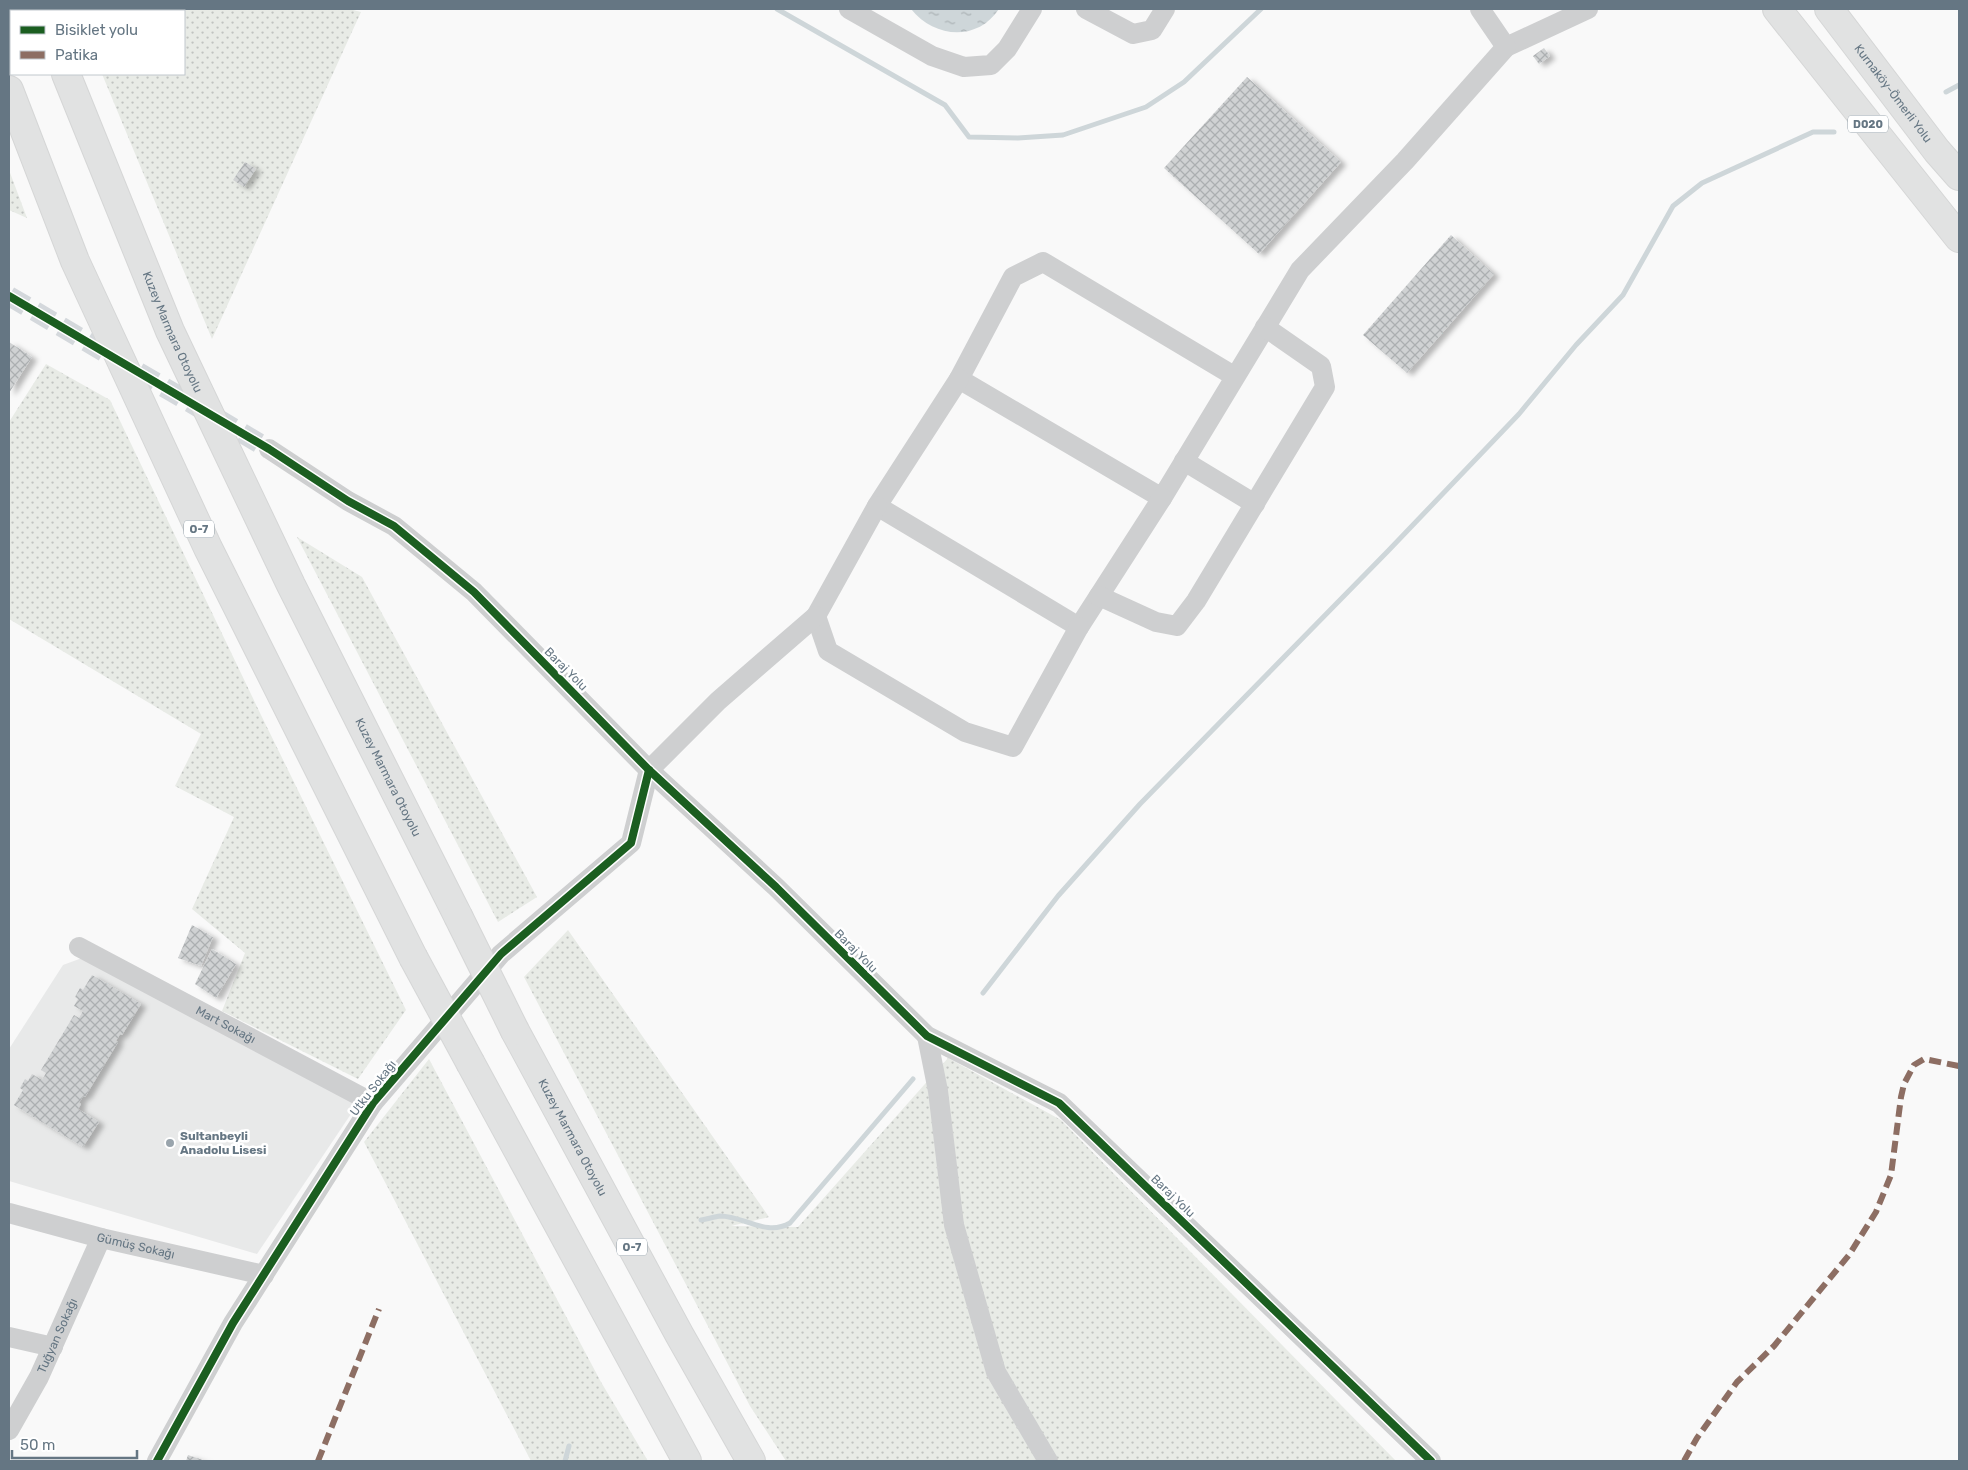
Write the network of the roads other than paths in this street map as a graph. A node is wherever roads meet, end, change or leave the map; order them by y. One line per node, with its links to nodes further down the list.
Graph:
1 (1032, 9): 8 (street)
2 (1086, 9): 3 (street)
3 (1164, 9)
4 (1480, 9): 9 (street)
5 (1588, 9): 9 (street)
6 (1777, 9): 13 (highway, D020)
7 (1829, 9): 12 (highway, Kurnaköy-Ömerli Yolu / D020)
8 (856, 10)
9 (1506, 47): 14 (street)
10 (66, 75): 37 (highway, Kuzey Marmara Otoyolu / O-7, bridge)
11 (9, 90): 36 (highway, O-7, bridge)
12 (1959, 176)
13 (1959, 238)
14 (1265, 327): 15 (street); 20 (street)
15 (1234, 376): 16 (street); 18 (street)
16 (959, 379): 19 (street); 21 (street)
17 (269, 449): 25 (street, Baraj Yolu)
18 (1184, 461): 19 (street); 20 (street)
19 (1162, 498): 22 (street)
20 (1255, 504): 22 (street)
21 (877, 506): 23 (street); 24 (street)
22 (1098, 596): 24 (street)
23 (816, 616): 24 (street); 25 (street)
24 (1078, 627)
25 (649, 770): 27 (street, Baraj Yolu); 28 (street, Utku Sokağı)
26 (79, 948): 28 (street, Mart Sokağı)
27 (927, 1036): 38 (street); 39 (street, Baraj Yolu)
28 (373, 1103): 31 (street, Utku Sokağı)
29 (9, 1213): 30 (street, Gümüş Sokağı)
30 (101, 1238): 31 (street, Gümüş Sokağı); 33 (street, Tuğyan Sokağı)
31 (264, 1275): 35 (street, Utku Sokağı)
32 (9, 1338): 33 (street)
33 (53, 1346): 34 (street, Tuğyan Sokağı)
34 (9, 1430)
35 (157, 1461)
36 (688, 1461)
37 (751, 1461)
38 (1048, 1461)
39 (1431, 1461)

